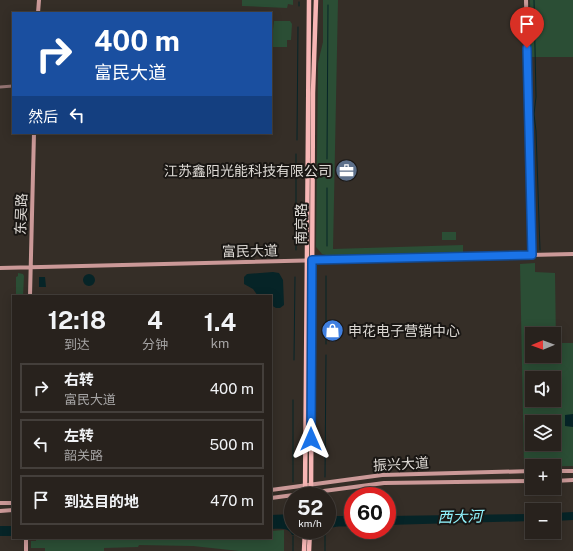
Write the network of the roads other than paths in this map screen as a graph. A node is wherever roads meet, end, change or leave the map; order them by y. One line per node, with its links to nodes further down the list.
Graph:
1 (39, 0): 5 (street)
2 (309, 0): 11 (main road, 南京路)
3 (316, 0): 11 (main road, 南京路)
4 (526, 0): 10 (street)
5 (38, 12)
6 (12, 86): 7 (street)
7 (0, 87)
8 (34, 134): 12 (street, 东吴路)
9 (573, 254): 10 (street, 富民大道)
10 (532, 255): 11 (street, 富民大道)
11 (309, 260): 12 (street, 富民大道); 21 (main road, 南京路); 22 (main road, 南京路)
12 (30, 267): 13 (street, 富民大道); 14 (street, 东吴路)
13 (0, 268)
14 (30, 295)
15 (525, 471): 21 (street, 振兴大道)
16 (561, 471): 17 (street)
17 (573, 471)
18 (573, 480): 20 (street)
19 (525, 481): 24 (street, 振兴大道)
20 (561, 481)
21 (311, 484): 22 (street, 振兴大道)
22 (305, 485): 23 (street, 振兴大道)
23 (272, 490)
24 (336, 490)
25 (284, 497): 26 (street, 振兴大道)
26 (272, 498)
27 (0, 503): 28 (street)
28 (12, 503)
29 (12, 510): 30 (street)
30 (0, 511)
31 (26, 539): 34 (street)
32 (306, 539): 35 (main road)
33 (308, 539): 36 (main road)
34 (26, 551)
35 (304, 551)
36 (309, 551)

